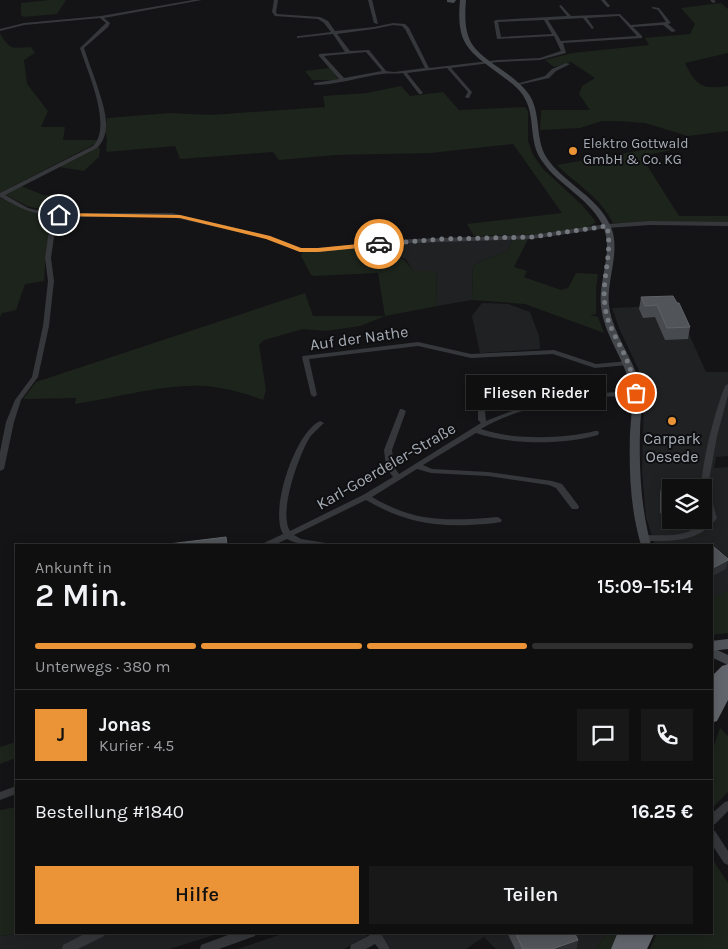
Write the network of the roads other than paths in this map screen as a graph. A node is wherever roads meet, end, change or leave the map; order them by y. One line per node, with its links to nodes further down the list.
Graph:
1 (200, 0): 10 (street)
2 (276, 0): 21 (street)
3 (370, 0): 15 (street)
4 (463, 0): 26 (street)
5 (603, 0): 7 (street)
6 (562, 6): 12 (street)
7 (608, 6)
8 (653, 8): 16 (street)
9 (518, 12): 14 (street)
10 (101, 17): 19 (street); 37 (street)
11 (584, 17): 12 (street); 17 (street); 18 (street)
12 (570, 18): 13 (street)
13 (545, 19): 14 (street); 22 (street)
14 (524, 20): 22 (street)
15 (376, 23)
16 (665, 24): 17 (street); 20 (street)
17 (631, 26): 24 (street)
18 (592, 28)
19 (0, 30)
20 (674, 31)
21 (335, 33): 23 (street); 25 (street); 29 (street)
22 (555, 35): 24 (street)
23 (298, 37)
24 (560, 42): 26 (street)
25 (347, 52): 30 (street); 32 (street)
26 (487, 62): 28 (street); 34 (street)
27 (568, 64): 34 (street)
28 (448, 67): 29 (street); 36 (street)
29 (428, 70): 31 (street)
30 (385, 72): 31 (street); 32 (street)
31 (404, 72): 35 (street)
32 (344, 80): 33 (street)
33 (316, 84)
34 (518, 84): 39 (street)
35 (421, 93)
36 (466, 98)
37 (59, 215): 39 (street); 51 (street)
38 (728, 224): 39 (street)
39 (607, 226): 40 (street)
40 (628, 363): 42 (street); 43 (street, Auf der Nathe)
41 (728, 386): 57 (street)
42 (636, 393): 47 (street, Karl-Goerdeler-Straße); 57 (street)
43 (314, 394)
44 (481, 401): 47 (street)
45 (402, 411): 52 (street)
46 (320, 423): 56 (street)
47 (485, 424): 48 (street, Karl-Goerdeler-Straße)
48 (476, 430): 49 (street); 50 (street, Karl-Goerdeler-Straße)
49 (595, 433)
50 (417, 466): 52 (street, Karl-Goerdeler-Straße); 54 (street)
51 (0, 469)
52 (397, 477): 53 (street, Karl-Goerdeler-Straße)
53 (366, 497): 55 (street); 56 (street, Karl-Goerdeler-Straße)
54 (575, 507)
55 (498, 520)
56 (288, 535): 58 (street, Karl-Goerdeler-Straße); 59 (street)
57 (644, 541)
58 (269, 544)
59 (317, 544)
60 (728, 644): 61 (main road)
61 (713, 646)
62 (713, 653): 63 (street)
63 (728, 660)
64 (728, 670): 66 (highway)
65 (728, 685): 67 (highway)
66 (713, 688)
67 (713, 712)
68 (15, 790): 69 (street)
69 (0, 796)
70 (728, 805): 71 (street)
71 (713, 819)
72 (713, 837): 73 (street)
73 (728, 860)
74 (96, 934): 79 (street)
75 (246, 934): 80 (street)
76 (627, 934): 83 (highway)
77 (644, 934): 84 (highway)
78 (375, 935): 81 (street); 82 (street)
79 (67, 949)
80 (205, 949)
81 (355, 949)
82 (385, 949)
83 (621, 949)
84 (637, 949)

